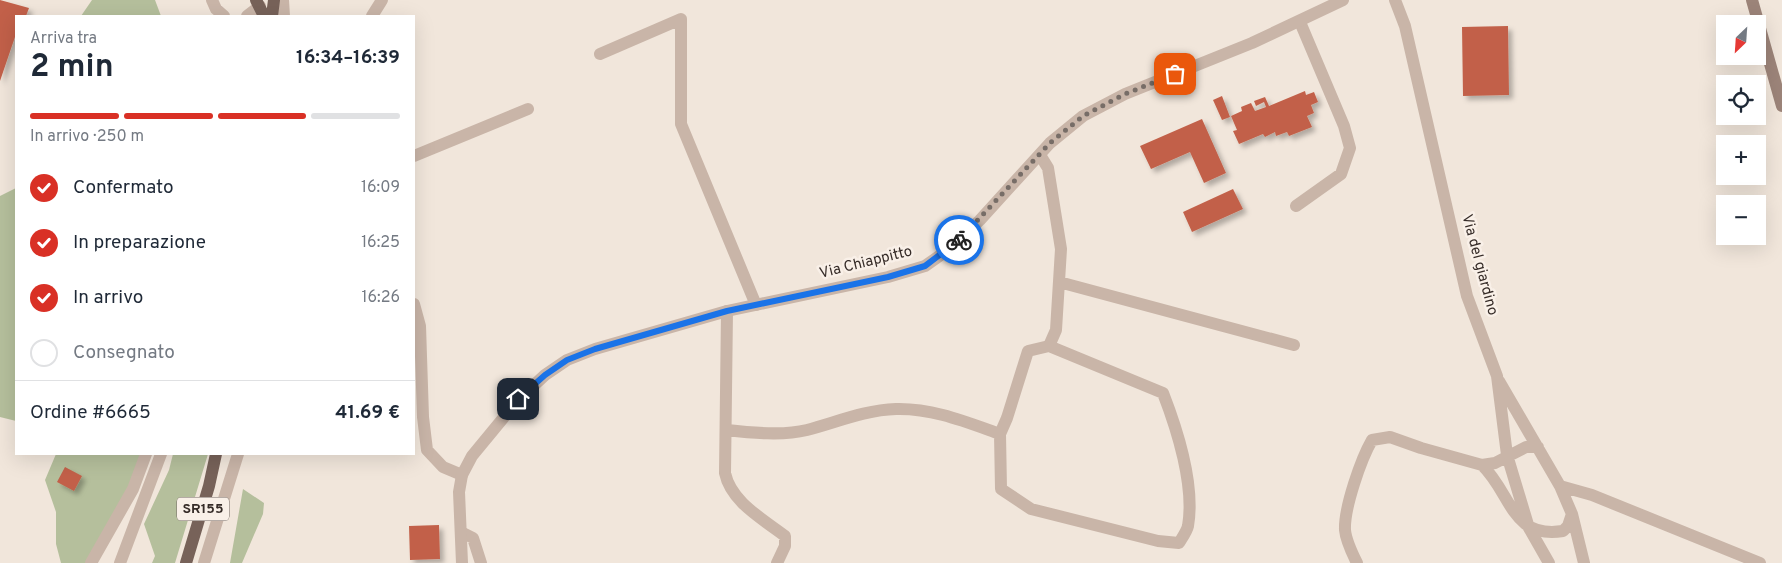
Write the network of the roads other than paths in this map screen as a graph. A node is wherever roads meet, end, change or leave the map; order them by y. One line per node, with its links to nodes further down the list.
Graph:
1 (212, 0): 9 (street)
2 (274, 0): 11 (main road)
3 (283, 0): 12 (street)
4 (382, 0): 13 (street)
5 (1343, 0): 14 (street, Via Chiappitto)
6 (1396, 0): 27 (street, Via del giardino)
7 (1752, 0): 16 (main road)
8 (260, 8): 10 (street)
9 (223, 15)
10 (249, 15)
11 (272, 15)
12 (284, 15)
13 (373, 15)
14 (1300, 22): 18 (street, Via Chiappitto); 20 (street)
15 (600, 54): 22 (street)
16 (1782, 106)
17 (528, 109): 19 (street)
18 (1040, 155): 21 (street); 22 (street, Via Chiappitto)
19 (415, 156)
20 (1296, 206)
21 (1059, 282): 25 (street); 26 (street)
22 (756, 305): 24 (street, Via Chiappitto)
23 (415, 308): 37 (street)
24 (727, 311): 28 (street); 37 (street, Via Chiappitto)
25 (1294, 345)
26 (1050, 346): 29 (street); 29 (street)
27 (1497, 376): 30 (street); 35 (street, Via del giardino)
28 (727, 430): 29 (street); 48 (street)
29 (1000, 434)
30 (1538, 447): 35 (street); 38 (street)
31 (146, 455): 42 (street)
32 (161, 455): 43 (street)
33 (216, 455): 44 (main road, SR155)
34 (238, 455): 45 (street)
35 (1508, 455): 36 (street); 40 (street, Via del giardino)
36 (1482, 465): 40 (street); 49 (street)
37 (462, 475): 41 (street, Via Chiappitto)
38 (1560, 486): 39 (street); 52 (street)
39 (1572, 514): 40 (street); 51 (street)
40 (1529, 528): 50 (street, Via del giardino)
41 (461, 532): 46 (street, Via Chiappitto); 47 (street)
42 (91, 563)
43 (120, 563)
44 (186, 563)
45 (204, 563)
46 (462, 563)
47 (481, 563)
48 (778, 563)
49 (1357, 563)
50 (1550, 563)
51 (1584, 563)
52 (1760, 563)

